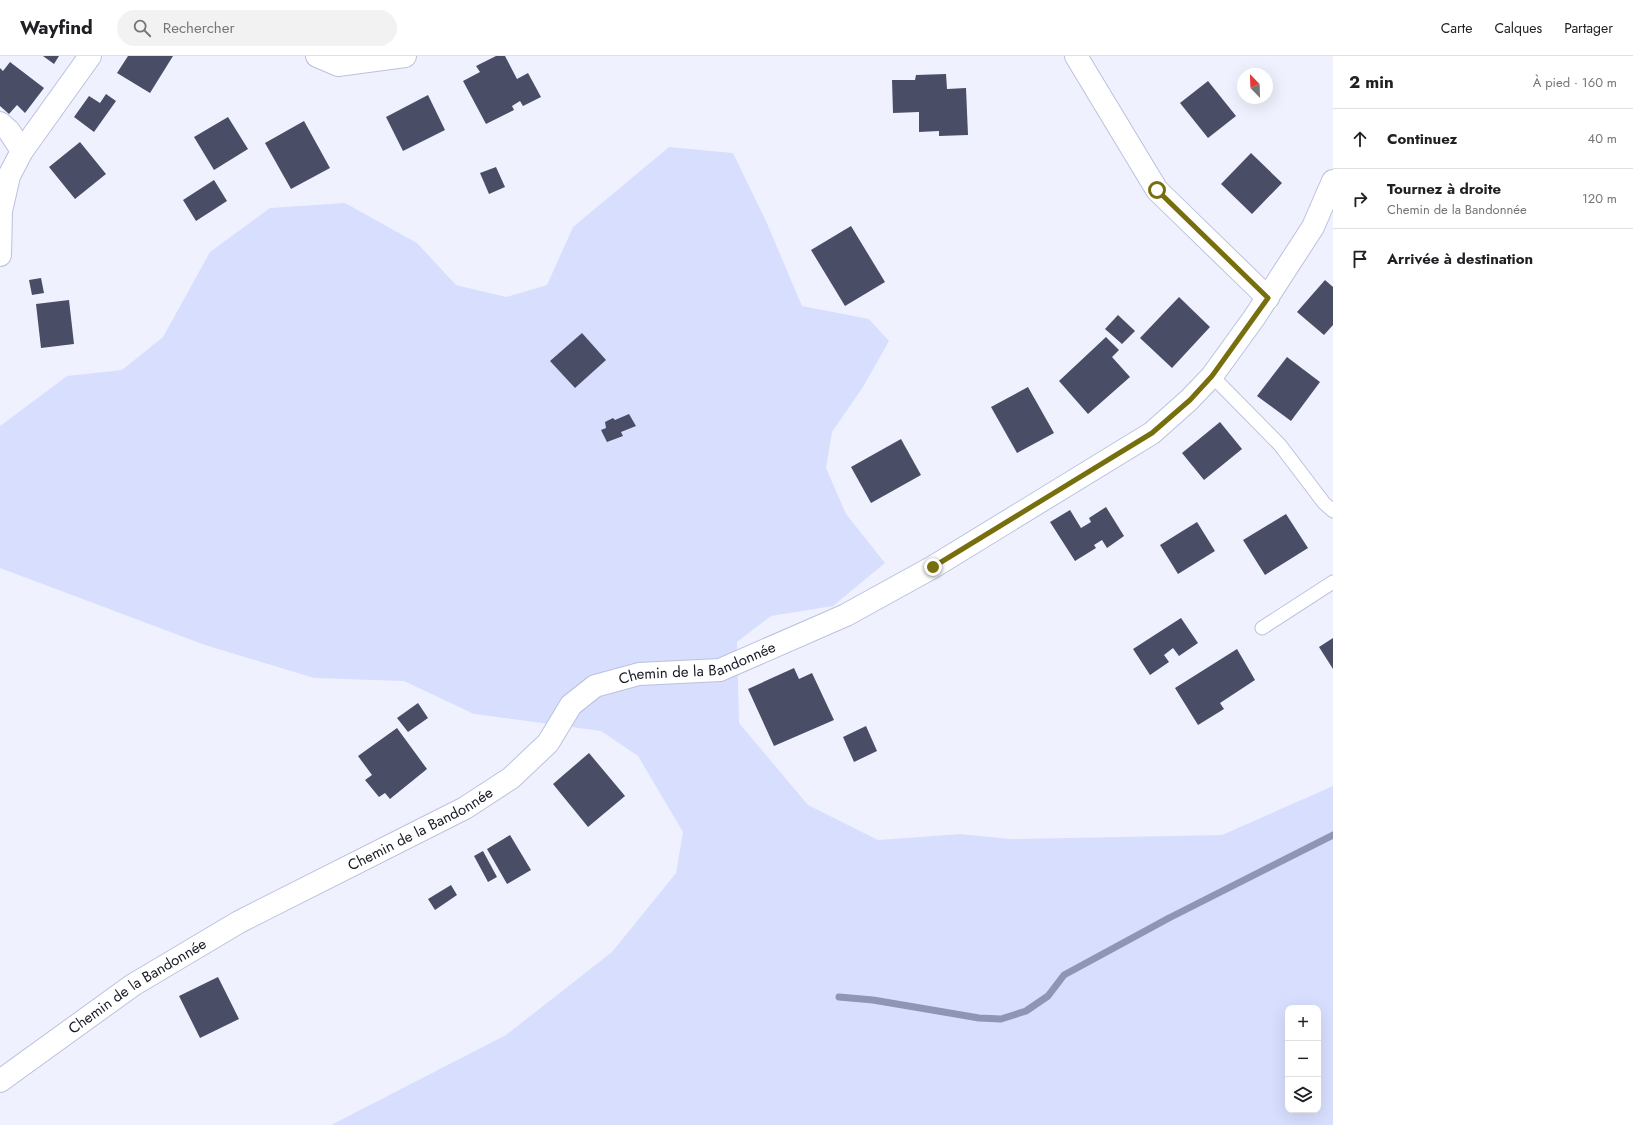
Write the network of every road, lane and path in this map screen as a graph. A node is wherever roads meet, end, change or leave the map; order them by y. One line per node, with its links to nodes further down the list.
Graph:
1 (90, 56): 6 (street)
2 (317, 56): 3 (street)
3 (406, 56)
4 (1076, 56): 9 (street)
5 (0, 123): 6 (street)
6 (22, 151): 8 (street)
7 (1333, 181): 9 (street, Chemin de la Bandonnée)
8 (0, 255)
9 (1268, 298): 10 (street, Chemin de la Bandonnée)
10 (1212, 376): 11 (lane); 14 (street, Chemin de la Bandonnée)
11 (1333, 511)
12 (1333, 582): 13 (lane)
13 (1262, 628)
14 (0, 1081)

